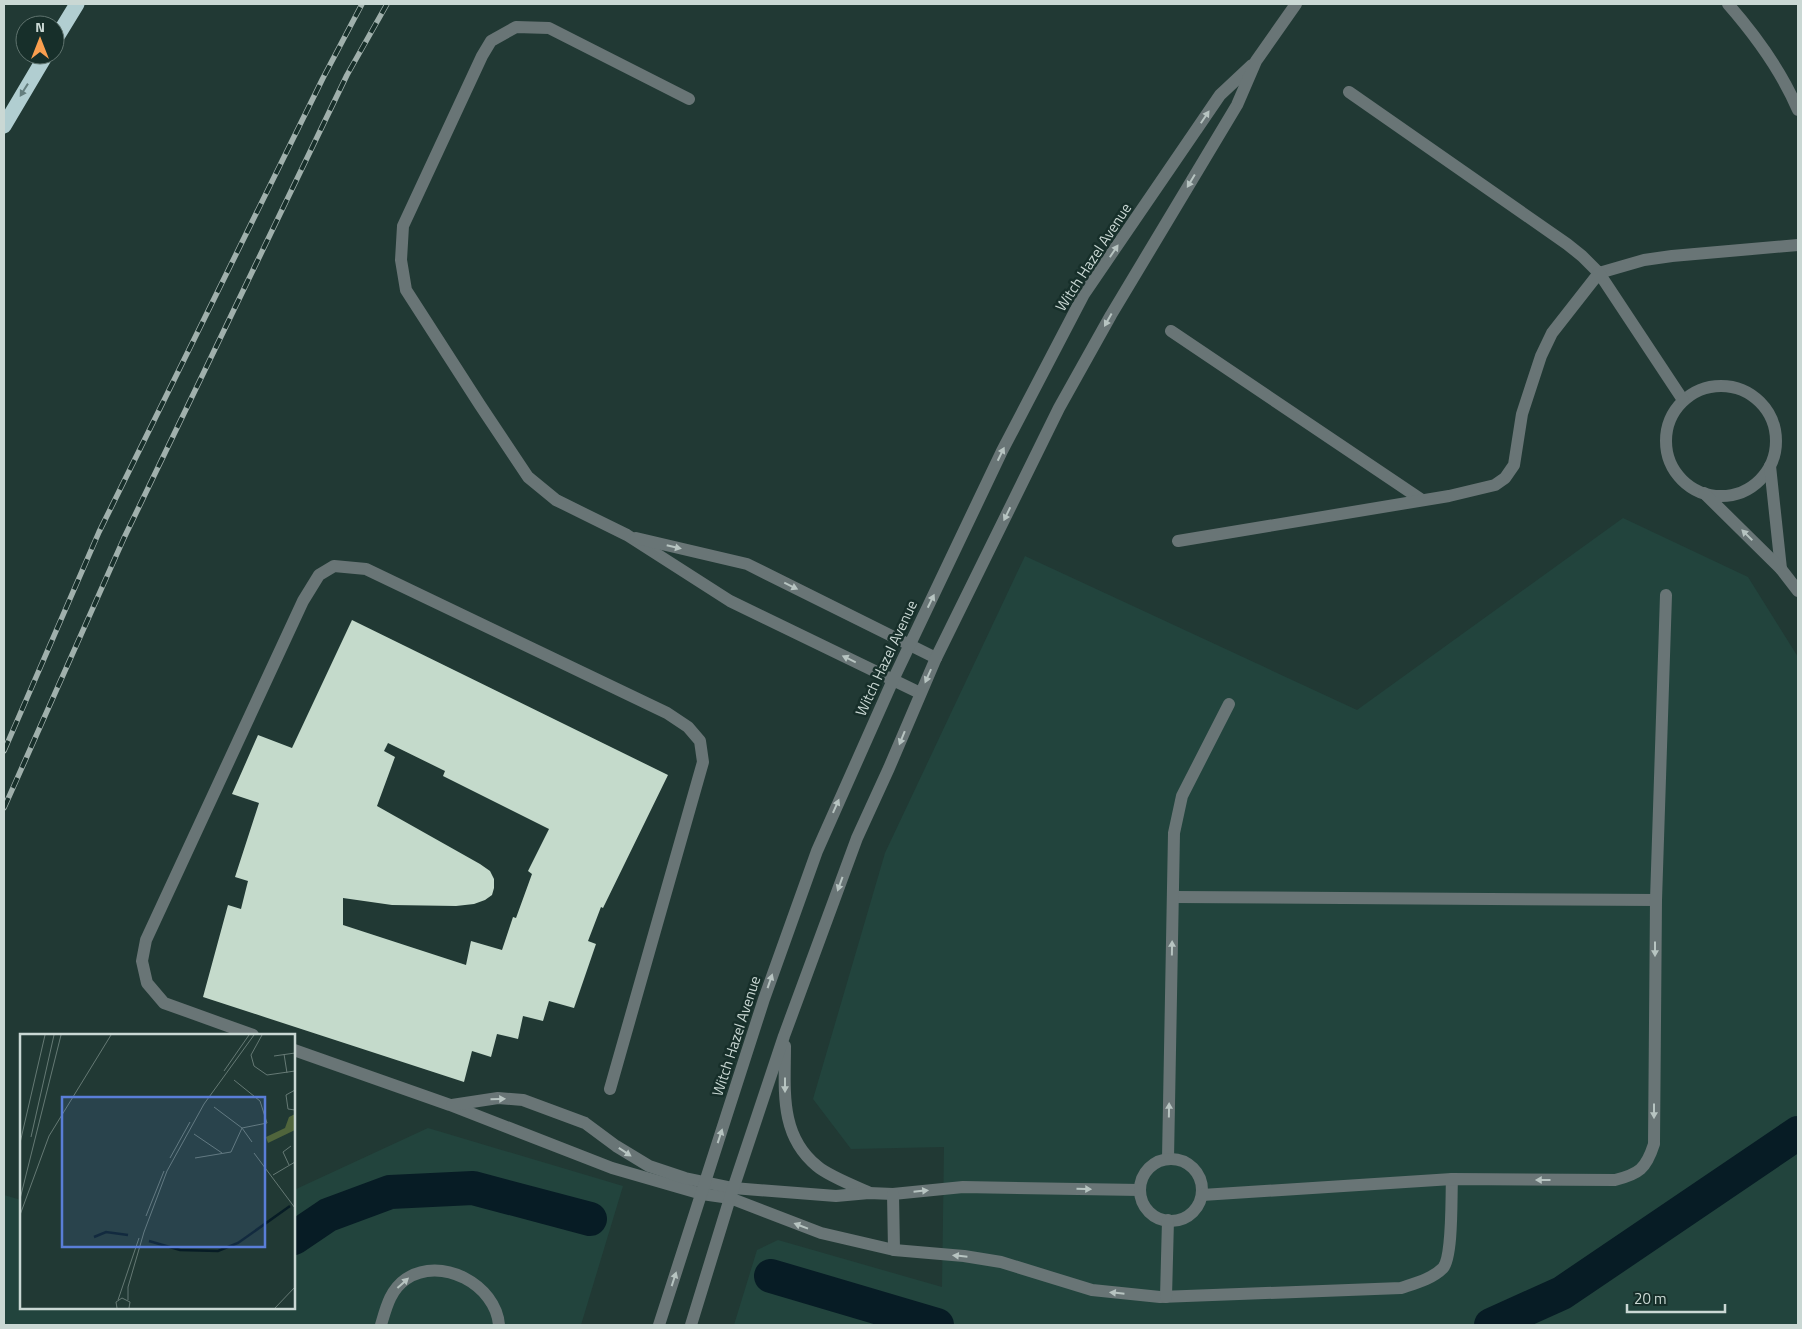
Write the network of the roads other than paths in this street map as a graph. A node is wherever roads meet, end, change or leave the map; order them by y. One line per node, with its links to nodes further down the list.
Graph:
1 (77, 4): 4 (highway)
2 (1296, 4): 5 (street, Witch Hazel Avenue)
3 (1728, 4): 9 (street)
4 (65, 24)
5 (1256, 61): 23 (street, Witch Hazel Avenue, one-way to 5); 24 (street, Witch Hazel Avenue, one-way to 24)
6 (40, 65): 10 (highway, one-way to 10)
7 (1349, 92): 12 (street)
8 (689, 99): 18 (street)
9 (1798, 110)
10 (4, 126)
11 (1798, 245): 12 (street)
12 (1599, 273): 14 (street); 17 (street)
13 (1171, 331): 17 (street)
14 (1684, 400): 15 (street); 16 (street)
15 (1770, 466): 16 (street); 20 (street)
16 (1704, 493): 20 (street, one-way to 16)
17 (1422, 500): 19 (street)
18 (627, 535): 23 (street, one-way to 23); 25 (street, one-way to 18)
19 (1178, 541)
20 (1782, 569): 21 (street)
21 (1798, 591)
22 (1666, 595): 29 (street)
23 (910, 645): 24 (street); 25 (street, Witch Hazel Avenue)
24 (936, 658): 26 (street, Witch Hazel Avenue, one-way to 26)
25 (893, 680): 26 (street); 37 (street, Witch Hazel Avenue, one-way to 25)
26 (920, 693): 31 (street, Witch Hazel Avenue, one-way to 31)
27 (1229, 704): 28 (street)
28 (1173, 897): 29 (street); 35 (street, one-way to 28)
29 (1656, 900): 36 (street, one-way to 36)
30 (250, 1034): 33 (street)
31 (784, 1036): 39 (street, Witch Hazel Avenue); 40 (street, one-way to 40)
32 (295, 1050): 34 (street)
33 (610, 1089)
34 (450, 1105): 37 (street); 37 (street, one-way to 37)
35 (1168, 1159): 38 (street); 42 (street)
36 (1452, 1179): 42 (street); 45 (street)
37 (703, 1188): 39 (street); 48 (street, Witch Hazel Avenue, one-way to 37)
38 (1140, 1190): 41 (street, one-way to 38); 43 (street)
39 (732, 1193): 40 (street); 44 (street, one-way to 39); 49 (street, Witch Hazel Avenue)
40 (869, 1193): 41 (street)
41 (893, 1194): 44 (street)
42 (1202, 1196): 43 (street)
43 (1168, 1220): 45 (street)
44 (894, 1250): 45 (street, one-way to 44)
45 (1166, 1297)
46 (381, 1325): 47 (street, one-way to 47)
47 (499, 1325)
48 (659, 1325)
49 (691, 1325)

